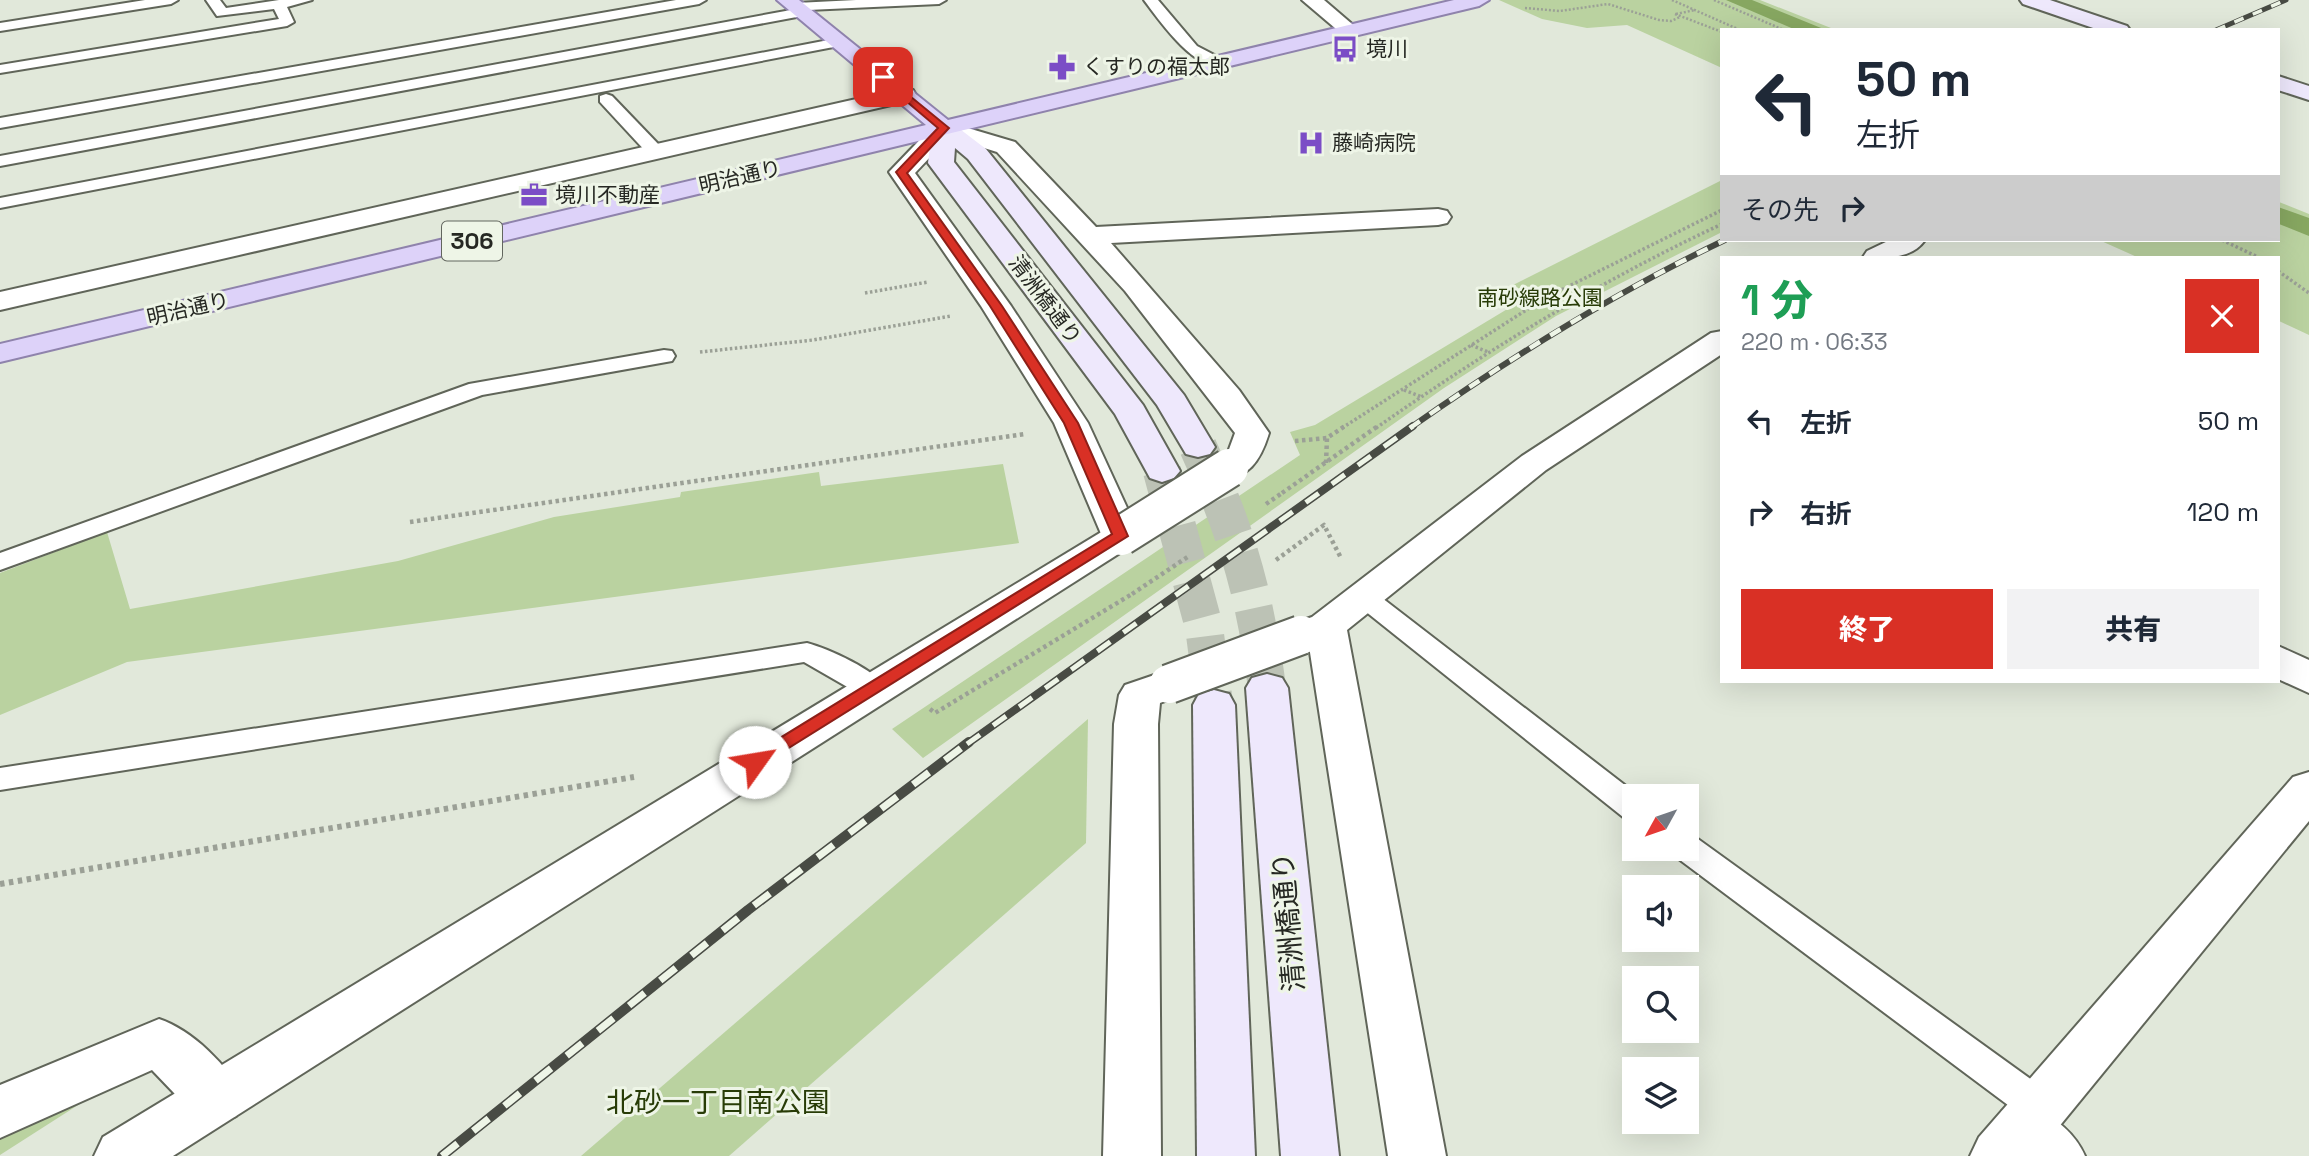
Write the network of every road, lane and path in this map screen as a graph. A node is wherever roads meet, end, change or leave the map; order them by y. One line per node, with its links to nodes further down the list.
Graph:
1 (171, 0): 11 (lane)
2 (213, 0): 13 (lane)
3 (305, 0): 13 (lane)
4 (699, 0): 31 (lane)
5 (939, 0): 14 (lane)
6 (1151, 0): 25 (lane)
7 (1312, 0): 22 (street)
8 (1672, 0): 16 (path)
9 (1714, 0): 20 (path)
10 (2030, 0): 21 (main road)
11 (148, 2): 18 (lane)
12 (1469, 2): 22 (main road, 明治通り)
13 (279, 4): 26 (lane)
14 (795, 6): 24 (main road, 清洲橋通り); 34 (lane)
15 (1525, 8): 17 (path)
16 (1695, 10): 17 (path); 19 (path)
17 (1680, 17): 23 (path)
18 (0, 27)
19 (1736, 28)
20 (1779, 28)
21 (2114, 28)
22 (1349, 30): 25 (main road, 明治通り)
23 (1720, 31)
24 (839, 42): 29 (main road, 清洲橋通り); 35 (lane)
25 (1217, 62): 32 (main road, 明治通り)
26 (0, 69)
27 (2280, 84): 28 (main road)
28 (2309, 93)
29 (905, 95): 32 (main road, 清洲橋通り); 33 (street)
30 (606, 99): 33 (lane)
31 (0, 123)
32 (944, 128): 40 (street); 59 (main road, 明治通り / 306); 66 (main road, 清洲橋通り); 68 (main road, 清洲橋通り); 71 (street)
33 (655, 151): 52 (street)
34 (0, 161)
35 (0, 203)
36 (1720, 211): 39 (path)
37 (1438, 217): 40 (street)
38 (1720, 225): 41 (path)
39 (1674, 232): 41 (path); 46 (path)
40 (1090, 236): 71 (street, bridge)
41 (1690, 238): 48 (path)
42 (1907, 242): 44 (street)
43 (2226, 242): 45 (path)
44 (1879, 256)
45 (2256, 256)
46 (1603, 267): 48 (path); 53 (path)
47 (2280, 272): 51 (path)
48 (1619, 274): 58 (path)
49 (937, 280): 50 (path)
50 (864, 293)
51 (2309, 293)
52 (0, 301)
53 (1534, 305): 54 (path); 57 (path)
54 (1542, 308)
55 (959, 314): 60 (path)
56 (1720, 341): 76 (street)
57 (1471, 345): 58 (path); 61 (path)
58 (1489, 352): 62 (path)
59 (0, 353)
60 (664, 356): 74 (lane)
61 (1403, 389): 62 (path); 64 (path)
62 (1423, 397): 67 (path)
63 (1033, 433): 70 (path)
64 (1327, 438): 65 (path); 67 (path)
65 (1286, 442)
66 (1198, 447)
67 (1326, 463): 69 (path)
68 (1162, 471)
69 (1282, 493)
70 (410, 522)
71 (1121, 536): 81 (street)
72 (1335, 547): 73 (path)
73 (1276, 560)
74 (0, 562)
75 (1132, 594): 83 (path)
76 (1364, 597): 77 (street); 87 (lane)
77 (1314, 631): 94 (street, bridge); 97 (street)
78 (2280, 661): 79 (street)
79 (2309, 679)
80 (1267, 688): 96 (main road, 清洲橋通り)
81 (873, 689): 85 (lane); 90 (street)
82 (1214, 705): 95 (main road)
83 (926, 707)
84 (645, 775): 89 (path)
85 (0, 779)
86 (2309, 789): 92 (street)
87 (1622, 800)
88 (1699, 858): 92 (lane)
89 (0, 884)
90 (216, 1098): 91 (street); 93 (street)
91 (0, 1112)
92 (2029, 1137)
93 (123, 1156)
94 (1132, 1156)
95 (1226, 1156)
96 (1310, 1156)
97 (1417, 1156)

